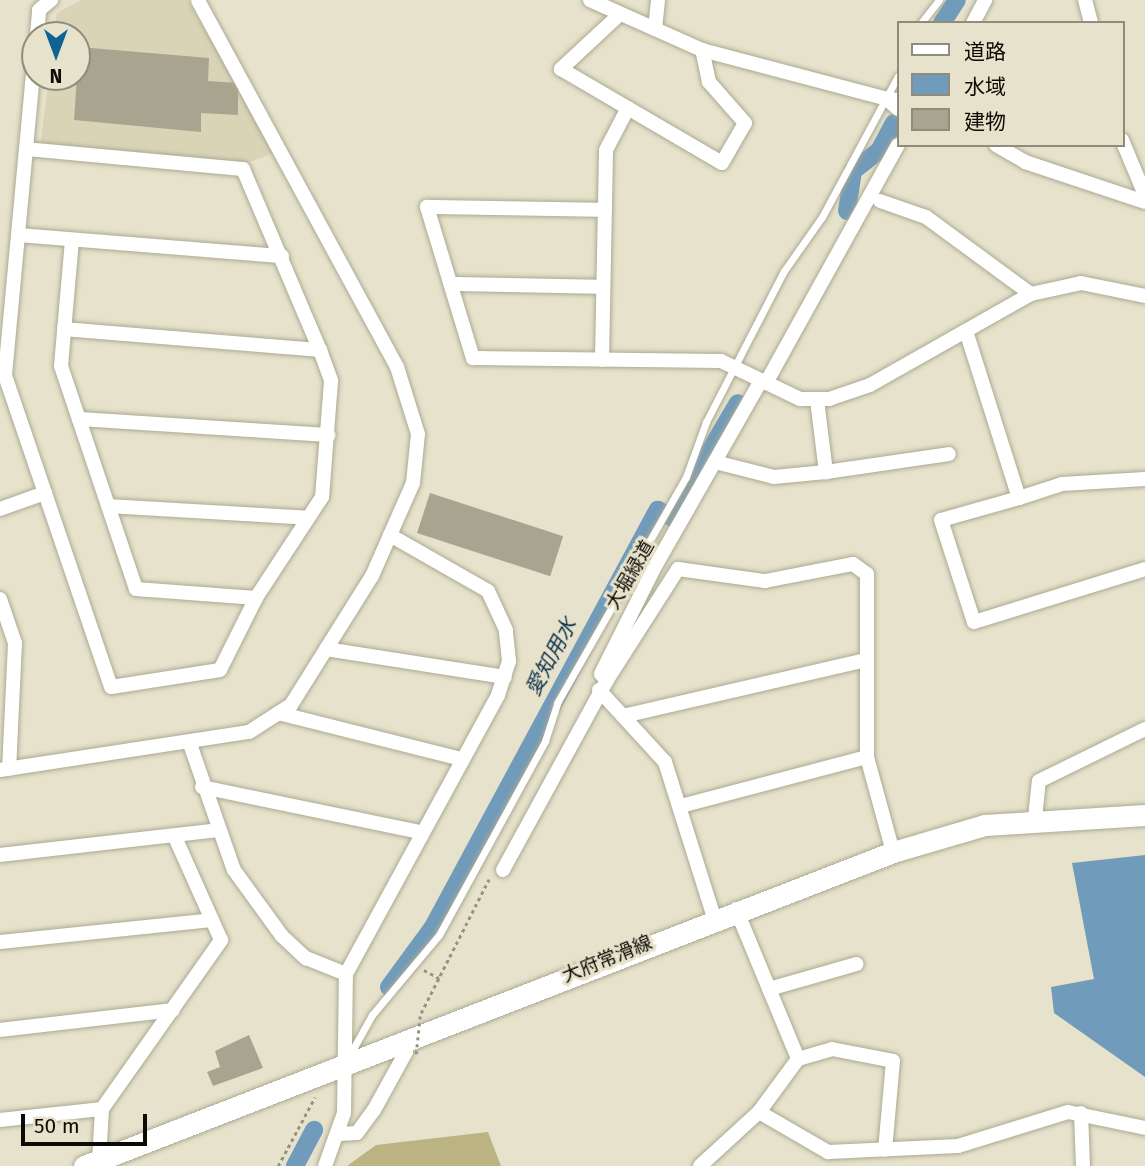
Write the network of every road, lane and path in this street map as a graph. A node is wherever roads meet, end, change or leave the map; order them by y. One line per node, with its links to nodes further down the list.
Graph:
1 (51, 0): 9 (street)
2 (198, 0): 52 (street)
3 (590, 0): 8 (street)
4 (658, 0): 13 (street)
5 (939, 0): 10 (lane)
6 (985, 0): 11 (street)
7 (1085, 0): 12 (street)
8 (620, 14): 13 (street); 18 (street)
9 (38, 21)
10 (923, 21)
11 (975, 21)
12 (1090, 21)
13 (655, 29): 14 (street)
14 (702, 50): 17 (street); 18 (street)
15 (897, 83): 17 (lane, 大堀緑道)
16 (31, 91): 22 (street)
17 (894, 103): 38 (lane, 大堀緑道)
18 (628, 108): 26 (street)
19 (1124, 145): 23 (street)
20 (897, 147): 39 (street)
21 (1000, 147): 25 (street)
22 (26, 149): 27 (street); 29 (street)
23 (1145, 195)
24 (880, 201): 32 (street)
25 (1145, 202)
26 (605, 210): 30 (street); 31 (street)
27 (19, 235): 28 (street); 47 (street)
28 (72, 240): 29 (street); 34 (street)
29 (282, 256): 36 (street)
30 (451, 284): 31 (street); 37 (street)
31 (603, 287): 37 (street)
32 (1031, 295): 33 (street); 35 (street)
33 (1145, 296)
34 (64, 329): 36 (street); 41 (street)
35 (966, 331): 40 (street); 48 (street)
36 (320, 350): 42 (street)
37 (602, 360): 38 (street)
38 (734, 370): 39 (street); 83 (lane, 大堀緑道)
39 (763, 382): 40 (street); 44 (street)
40 (817, 400): 45 (street)
41 (79, 419): 42 (street); 49 (street)
42 (328, 435): 51 (street)
43 (949, 454): 45 (street)
44 (719, 463): 45 (street); 60 (street)
45 (826, 472)
46 (1145, 479): 48 (street)
47 (45, 494): 50 (street); 54 (street)
48 (1019, 498): 53 (street)
49 (108, 506): 51 (street); 54 (street)
50 (0, 509)
51 (308, 518): 54 (street)
52 (390, 535): 56 (street); 58 (street)
53 (1145, 569)
54 (256, 598)
55 (0, 600): 59 (street)
56 (326, 649): 58 (street); 61 (street)
57 (862, 661): 60 (street); 62 (street); 65 (street)
58 (505, 677): 66 (street)
59 (7, 682): 67 (street)
60 (603, 685): 62 (street); 77 (street)
61 (278, 713): 64 (street); 66 (street)
62 (623, 716): 69 (street)
63 (1145, 729): 71 (street)
64 (190, 744): 67 (street); 68 (street)
65 (867, 757): 69 (street); 75 (street)
66 (461, 759): 73 (street)
67 (4, 770)
68 (202, 787): 72 (street); 73 (street)
69 (681, 806): 79 (street)
70 (1145, 815): 71 (main road, 大府常滑線)
71 (1034, 818): 75 (main road, 大府常滑線)
72 (218, 830): 74 (street); 84 (street)
73 (420, 832): 84 (street)
74 (175, 837): 76 (street); 80 (street)
75 (893, 852): 78 (main road, 大府常滑線)
76 (0, 855)
77 (498, 870): 85 (path)
78 (736, 909): 79 (main road, 大府常滑線); 86 (street)
79 (714, 917): 89 (main road, 大府常滑線)
80 (212, 920): 81 (street); 87 (street)
81 (0, 943)
82 (857, 964): 86 (street)
83 (416, 965): 85 (path); 91 (lane, 大堀緑道)
84 (346, 974): 91 (street)
85 (439, 978): 89 (path, bridge)
86 (769, 989): 90 (street)
87 (173, 1010): 88 (street); 93 (street)
88 (0, 1030)
89 (410, 1047): 91 (main road, 大府常滑線); 98 (street)
90 (798, 1059): 94 (street); 99 (street)
91 (344, 1065): 92 (street); 100 (main road, 大府常滑線)
92 (346, 1092): 98 (street); 101 (path)
93 (102, 1109): 96 (street); 100 (street)
94 (759, 1112): 99 (street); 103 (street)
95 (1081, 1113): 97 (street); 99 (street); 104 (street)
96 (0, 1120)
97 (1145, 1128)
98 (339, 1134): 102 (street)
99 (885, 1150)
100 (91, 1163)
101 (278, 1166)
102 (326, 1166)
103 (700, 1166)
104 (1083, 1166)

